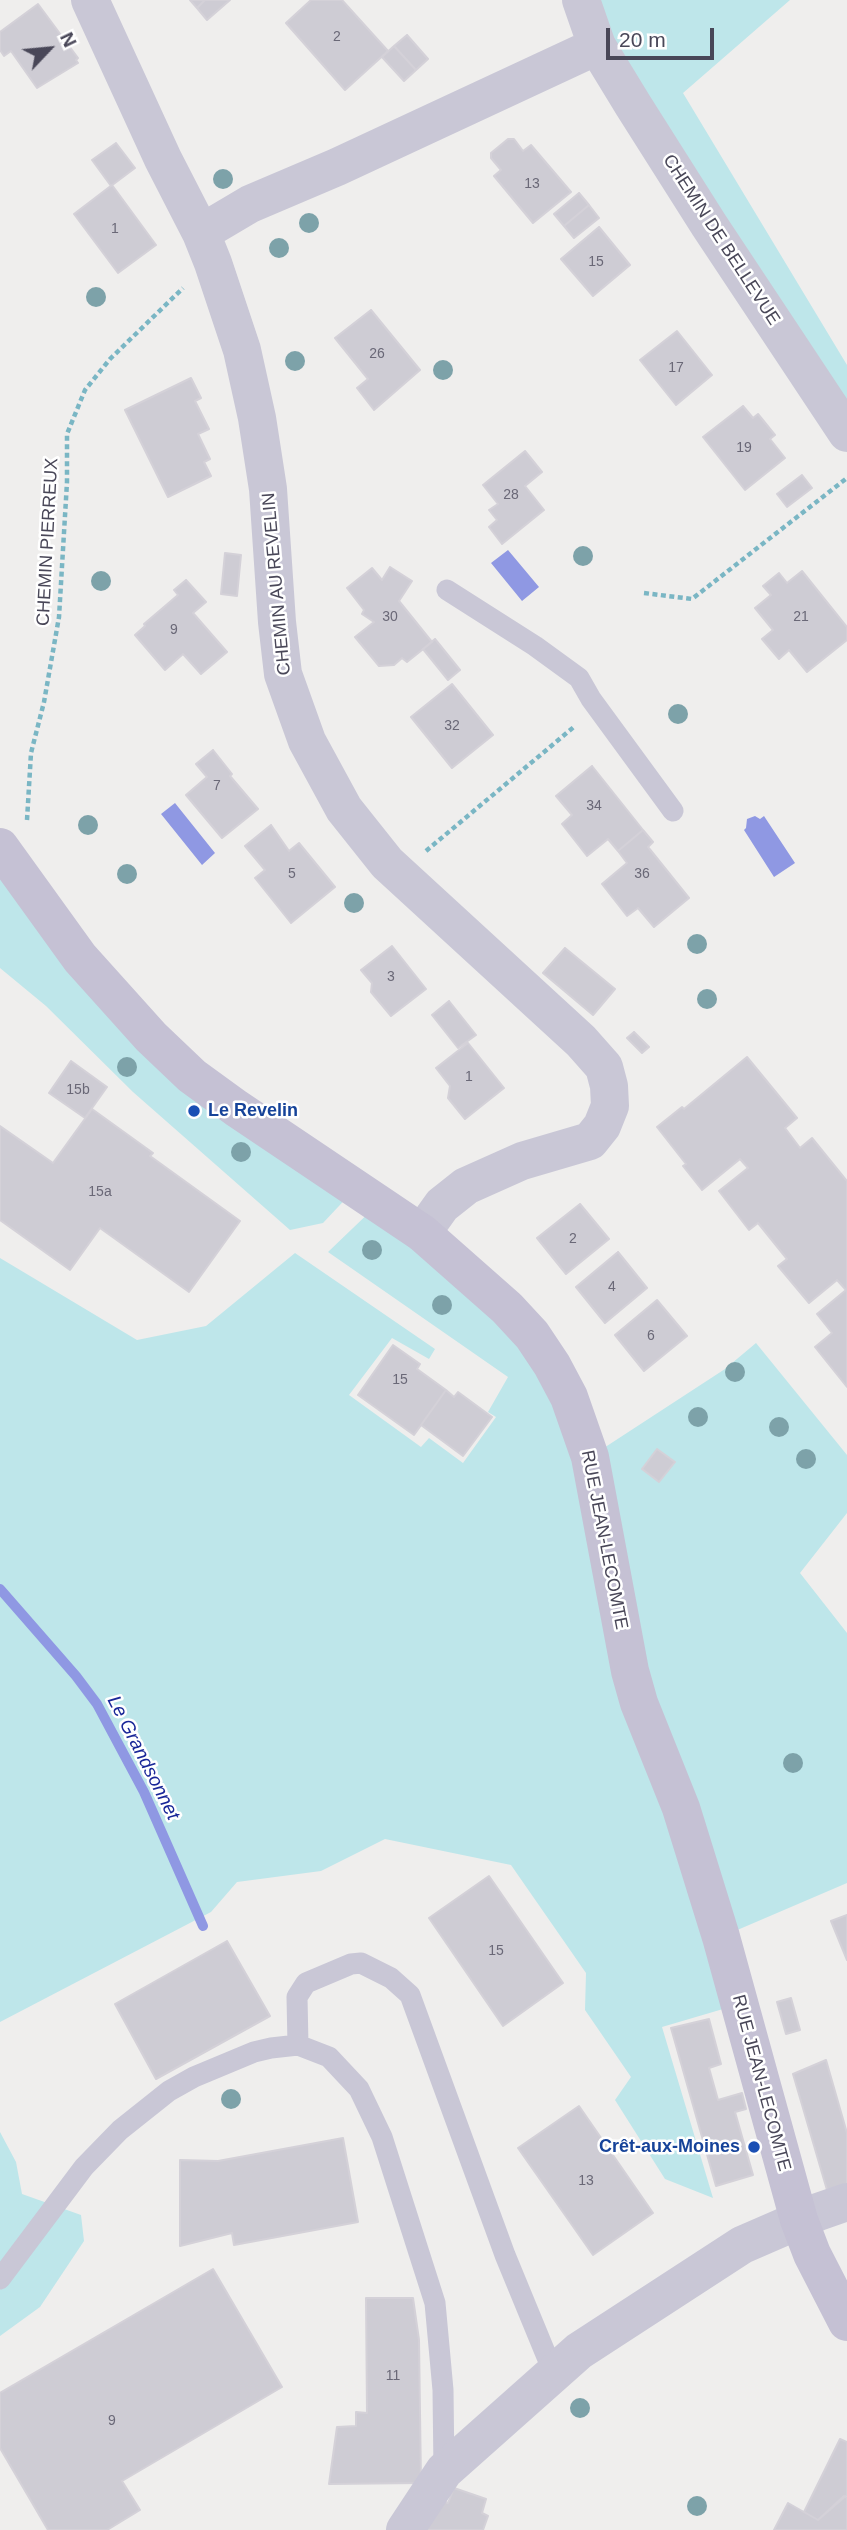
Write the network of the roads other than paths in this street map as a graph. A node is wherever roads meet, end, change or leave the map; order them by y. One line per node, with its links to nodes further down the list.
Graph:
1 (90, 0): 4 (street, CHEMIN AU REVELIN)
2 (581, 0): 3 (street, CHEMIN DE BELLEVUE)
3 (597, 46): 4 (street); 5 (street, CHEMIN DE BELLEVUE)
4 (207, 248): 9 (street, CHEMIN AU REVELIN)
5 (847, 433)
6 (447, 590): 7 (lane)
7 (673, 811)
8 (10, 861): 9 (street, RUE JEAN-LECOMTE)
9 (422, 1233): 12 (street, RUE JEAN-LECOMTE)
10 (298, 2045): 13 (lane); 15 (lane); 16 (lane)
11 (847, 2202): 12 (street)
12 (799, 2220): 14 (street, RUE JEAN-LECOMTE); 15 (street)
13 (0, 2279)
14 (847, 2322)
15 (558, 2369): 16 (street)
16 (444, 2471): 17 (street)
17 (405, 2530)

